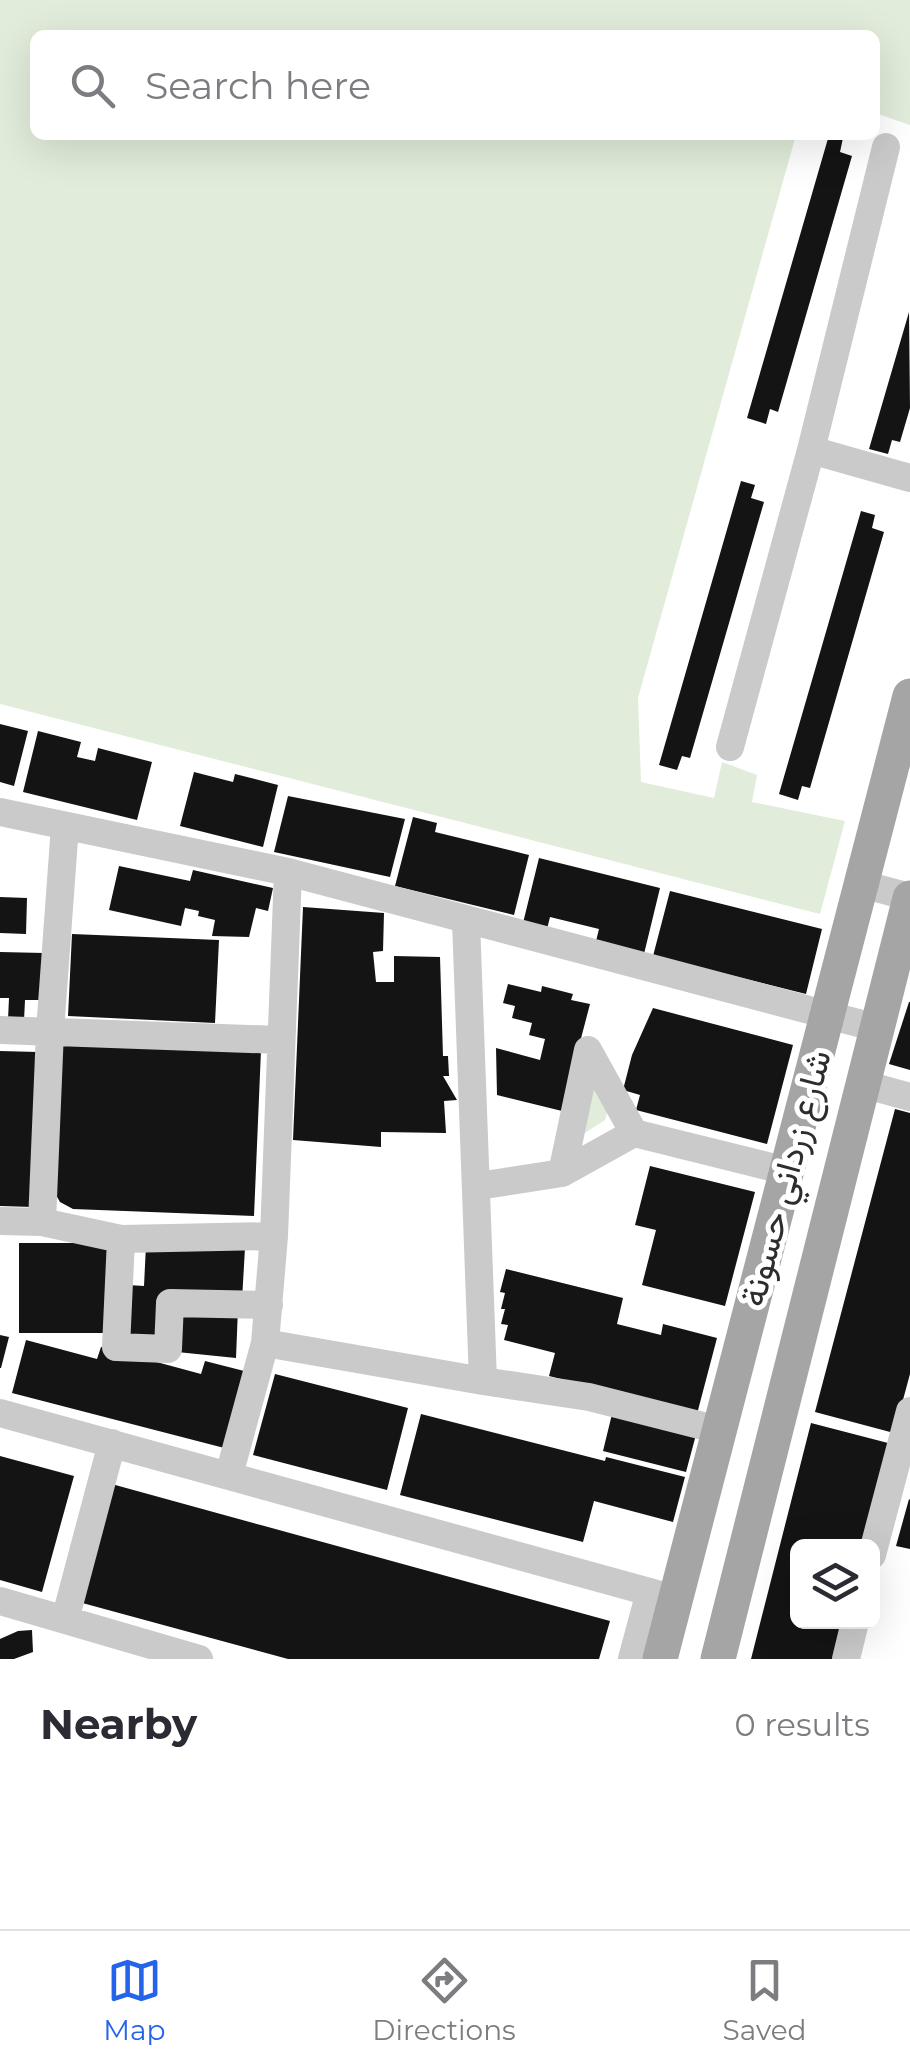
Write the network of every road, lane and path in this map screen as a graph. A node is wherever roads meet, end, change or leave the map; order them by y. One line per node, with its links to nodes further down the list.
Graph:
1 (886, 148): 2 (street)
2 (810, 450): 3 (street); 5 (street)
3 (910, 478)
4 (910, 696): 9 (main road, شارع زرداني حسونة)
5 (730, 746)
6 (0, 812): 7 (street)
7 (65, 826): 8 (street); 15 (street)
8 (288, 872): 11 (street); 16 (street)
9 (861, 884): 10 (street); 12 (main road, شارع زرداني حسونة)
10 (910, 897): 13 (main road, شارع زرداني حسونة)
11 (466, 921): 12 (street); 22 (street)
12 (828, 1015): 13 (street); 20 (main road, شارع زرداني حسونة)
13 (877, 1028): 17 (main road, شارع زرداني حسونة)
14 (0, 1030): 15 (street)
15 (50, 1032): 16 (street); 24 (street)
16 (280, 1040): 25 (street)
17 (864, 1084): 18 (street); 44 (main road, شارع زرداني حسونة)
18 (910, 1097)
19 (634, 1132): 20 (street); 21 (street); 21 (street)
20 (788, 1171): 32 (main road, شارع زرداني حسونة)
21 (562, 1174): 22 (street)
22 (478, 1186): 29 (street)
23 (0, 1220): 24 (street)
24 (42, 1222): 26 (street)
25 (274, 1236): 26 (street); 27 (street)
26 (121, 1239): 27 (street)
27 (269, 1305): 28 (street)
28 (265, 1343): 29 (street); 34 (street)
29 (483, 1381): 32 (street)
30 (910, 1410): 35 (street)
31 (0, 1412): 33 (street)
32 (719, 1430): 36 (main road, شارع زرداني حسونة)
33 (112, 1443): 34 (street); 38 (street)
34 (230, 1475): 36 (street)
35 (876, 1539)
36 (662, 1595): 42 (street); 43 (main road, شارع زرداني حسونة)
37 (0, 1600): 38 (street)
38 (65, 1620): 40 (street)
39 (853, 1629): 45 (street)
40 (138, 1650): 41 (street)
41 (200, 1659)
42 (632, 1659)
43 (660, 1659)
44 (718, 1659)
45 (846, 1659)

